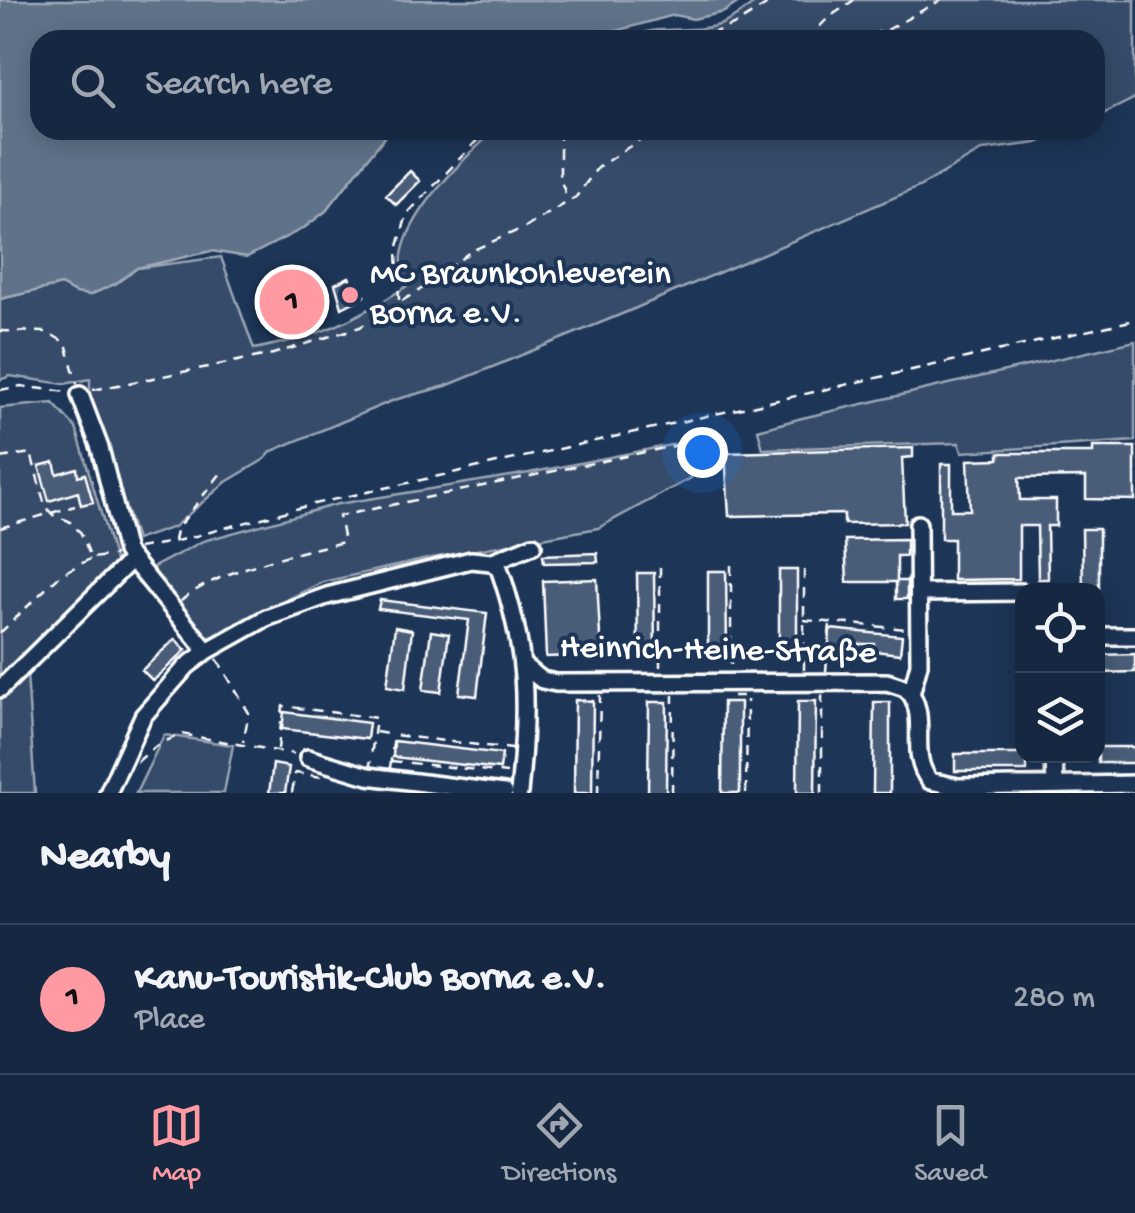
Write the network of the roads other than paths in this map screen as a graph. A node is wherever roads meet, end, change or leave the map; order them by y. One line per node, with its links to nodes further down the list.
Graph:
1 (80, 395): 4 (street)
2 (918, 524): 6 (street)
3 (534, 546): 5 (street)
4 (128, 556): 10 (street); 12 (street)
5 (491, 562): 10 (street); 11 (street)
6 (919, 592): 7 (street); 13 (street)
7 (1015, 592)
8 (1105, 636): 9 (street)
9 (1135, 636)
10 (209, 650): 20 (street)
11 (524, 668): 13 (street, Heinrich-Heine-Straße); 22 (street)
12 (0, 689)
13 (911, 694): 19 (street)
14 (308, 758): 21 (street)
15 (1054, 763): 17 (street)
16 (1135, 784): 18 (street)
17 (1055, 785): 18 (street); 19 (street)
18 (1110, 789)
19 (968, 790)
20 (108, 793)
21 (504, 793)
22 (519, 793)

